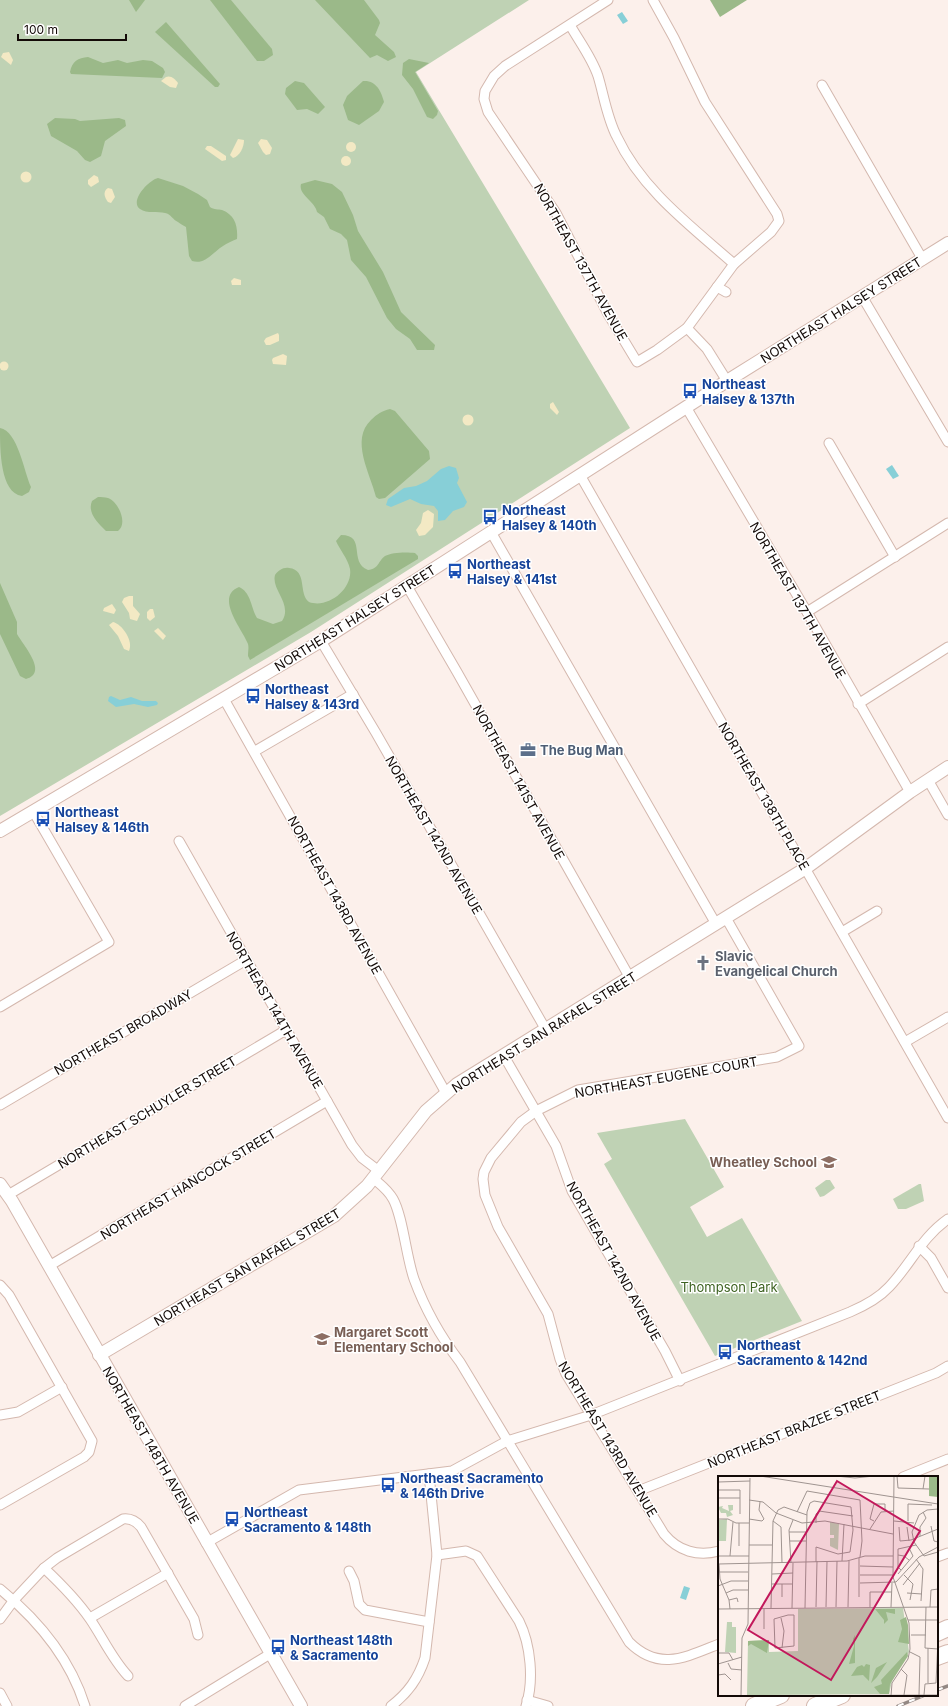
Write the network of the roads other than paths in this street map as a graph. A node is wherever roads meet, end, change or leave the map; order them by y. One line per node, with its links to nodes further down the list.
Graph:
1 (608, 0): 3 (street)
2 (653, 0): 7 (street)
3 (570, 25): 7 (street); 11 (street, NORTHEAST 137TH AVENUE)
4 (822, 85): 6 (street)
5 (948, 243): 6 (main road, NORTHEAST HALSEY STREET)
6 (923, 260): 10 (main road, NORTHEAST HALSEY STREET)
7 (734, 264): 8 (street)
8 (717, 287): 9 (street); 11 (street)
9 (726, 292)
10 (863, 298): 12 (main road, NORTHEAST HALSEY STREET); 14 (street)
11 (687, 328): 12 (street)
12 (727, 381): 13 (main road, NORTHEAST HALSEY STREET)
13 (686, 407): 16 (main road, NORTHEAST HALSEY STREET); 21 (street, NORTHEAST 137TH AVENUE)
14 (948, 442)
15 (829, 443): 19 (street)
16 (580, 475): 18 (main road, NORTHEAST HALSEY STREET); 35 (street, NORTHEAST 138TH PLACE)
17 (948, 523): 19 (street)
18 (491, 532): 20 (main road, NORTHEAST HALSEY STREET); 37 (street)
19 (894, 556): 21 (street)
20 (407, 586): 22 (main road, NORTHEAST HALSEY STREET); 40 (street, NORTHEAST 141ST AVENUE)
21 (807, 612): 26 (street, NORTHEAST 137TH AVENUE)
22 (320, 641): 24 (street, NORTHEAST 142ND AVENUE); 25 (main road, NORTHEAST HALSEY STREET)
23 (948, 647): 26 (street)
24 (353, 694): 27 (street); 44 (street, NORTHEAST 142ND AVENUE)
25 (224, 699): 27 (street, NORTHEAST 143RD AVENUE); 31 (main road, NORTHEAST HALSEY STREET)
26 (858, 704): 30 (street, NORTHEAST 137TH AVENUE)
27 (255, 751): 47 (street, NORTHEAST 143RD AVENUE)
28 (948, 767): 29 (main road, NORTHEAST SAN RAFAEL STREET)
29 (928, 780): 30 (main road, NORTHEAST SAN RAFAEL STREET); 32 (street)
30 (910, 792): 35 (main road, NORTHEAST SAN RAFAEL STREET)
31 (33, 811): 33 (main road, NORTHEAST HALSEY STREET); 41 (street)
32 (948, 815)
33 (0, 831)
34 (179, 841): 39 (street, NORTHEAST 144TH AVENUE)
35 (806, 868): 37 (main road, NORTHEAST SAN RAFAEL STREET); 38 (street, NORTHEAST 138TH PLACE)
36 (877, 911): 38 (street)
37 (721, 921): 40 (main road, NORTHEAST SAN RAFAEL STREET); 50 (street, NORTHEAST EUGENE COURT)
38 (842, 932): 45 (street, NORTHEAST 138TH PLACE)
39 (246, 960): 43 (street, NORTHEAST 144TH AVENUE); 49 (street, NORTHEAST BROADWAY)
40 (630, 978): 44 (main road, NORTHEAST SAN RAFAEL STREET)
41 (0, 1007)
42 (948, 1017): 45 (street)
43 (286, 1030): 48 (street, NORTHEAST 144TH AVENUE); 55 (street, NORTHEAST SCHUYLER STREET)
44 (546, 1030): 46 (main road, NORTHEAST SAN RAFAEL STREET)
45 (905, 1042): 51 (street, NORTHEAST 138TH PLACE)
46 (504, 1056): 47 (main road, NORTHEAST SAN RAFAEL STREET); 50 (street, NORTHEAST 142ND AVENUE)
47 (446, 1093): 53 (main road, NORTHEAST SAN RAFAEL STREET)
48 (327, 1101): 53 (street, NORTHEAST 144TH AVENUE); 58 (street, NORTHEAST HANCOCK STREET)
49 (0, 1105)
50 (536, 1111): 52 (street, NORTHEAST EUGENE COURT); 63 (street, NORTHEAST 142ND AVENUE)
51 (948, 1118)
52 (487, 1166): 66 (street, NORTHEAST 143RD AVENUE)
53 (376, 1175): 61 (main road, NORTHEAST SAN RAFAEL STREET); 67 (street, NORTHEAST 144TH AVENUE)
54 (0, 1184): 55 (main road, NORTHEAST 148TH AVENUE)
55 (8, 1195): 58 (main road, NORTHEAST 148TH AVENUE)
56 (948, 1219): 57 (street)
57 (919, 1246): 60 (street); 63 (street)
58 (49, 1266): 61 (main road, NORTHEAST 148TH AVENUE)
59 (0, 1285): 64 (street)
60 (948, 1288)
61 (99, 1355): 73 (main road, NORTHEAST 148TH AVENUE)
62 (948, 1366): 71 (street, NORTHEAST BRAZEE STREET)
63 (680, 1381): 66 (street)
64 (62, 1387): 65 (street); 72 (street)
65 (0, 1415)
66 (592, 1415): 67 (street); 71 (street, NORTHEAST 143RD AVENUE)
67 (507, 1441): 69 (street); 89 (street, NORTHEAST 144TH AVENUE)
68 (948, 1459): 70 (street)
69 (429, 1474): 73 (street); 76 (street)
70 (906, 1476)
71 (638, 1492): 74 (street, NORTHEAST 143RD AVENUE)
72 (1, 1502)
73 (206, 1543): 91 (main road, NORTHEAST 148TH AVENUE)
74 (718, 1551)
75 (948, 1553): 77 (street)
76 (437, 1555): 85 (street); 97 (street)
77 (938, 1557)
78 (44, 1568): 80 (street); 82 (street); 83 (street)
79 (349, 1571): 85 (street)
80 (168, 1573): 83 (street); 88 (street)
81 (0, 1589): 82 (street)
82 (14, 1600): 84 (street); 100 (street)
83 (90, 1618): 93 (street)
84 (0, 1620)
85 (429, 1622): 98 (street)
86 (948, 1628): 87 (highway)
87 (938, 1632)
88 (198, 1635)
89 (718, 1644)
90 (948, 1653): 92 (highway)
91 (270, 1654): 101 (street); 102 (main road, NORTHEAST 148TH AVENUE)
92 (938, 1657)
93 (128, 1676)
94 (0, 1693): 99 (street)
95 (779, 1696): 104 (highway)
96 (840, 1696): 105 (highway)
97 (527, 1703): 103 (street)
98 (397, 1704)
99 (7, 1706)
100 (85, 1706)
101 (185, 1706)
102 (301, 1706)
103 (548, 1706)
104 (754, 1706)
105 (815, 1706)

